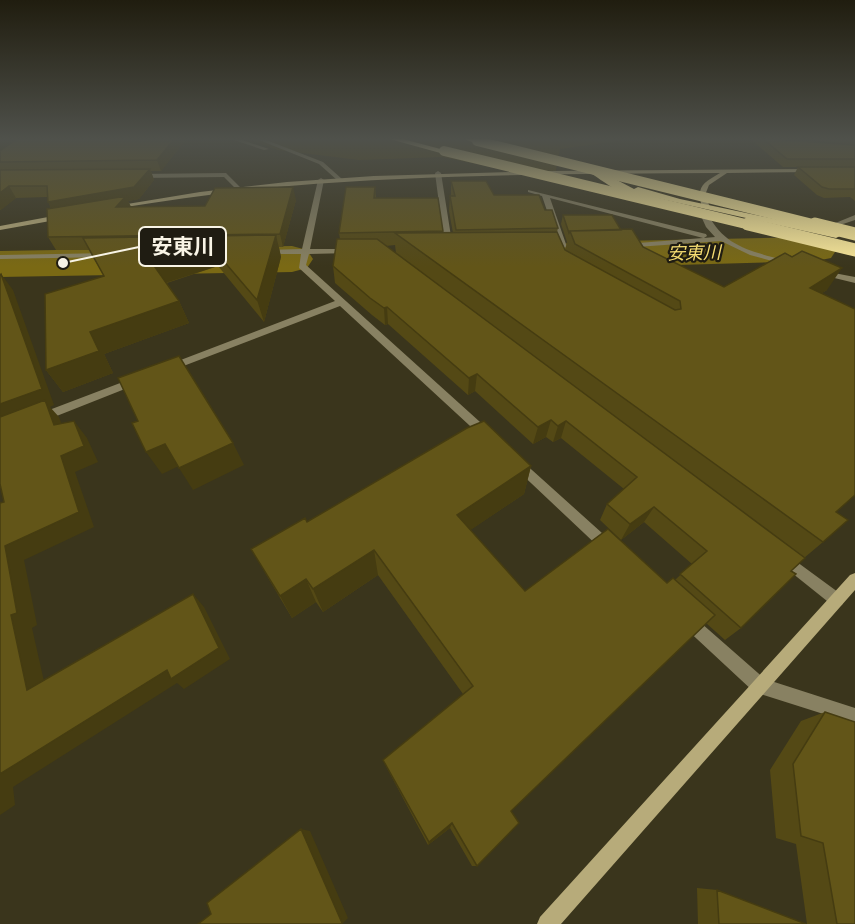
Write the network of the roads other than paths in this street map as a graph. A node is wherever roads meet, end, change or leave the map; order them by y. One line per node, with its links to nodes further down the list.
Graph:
1 (232, 181): 10 (street)
2 (311, 181): 10 (street)
3 (321, 181): 29 (street)
4 (439, 181): 25 (street)
5 (569, 181): 28 (highway, bridge)
6 (610, 181): 14 (highway)
7 (624, 181): 14 (highway)
8 (637, 181): 19 (highway, bridge)
9 (710, 181): 14 (street)
10 (239, 189): 13 (street)
11 (530, 191): 12 (street)
12 (545, 195): 20 (street); 22 (street)
13 (99, 210)
14 (706, 212): 19 (highway); 20 (street); 28 (highway)
15 (77, 214): 18 (street)
16 (855, 217): 17 (street)
17 (837, 224)
18 (0, 228)
19 (855, 236)
20 (721, 240): 21 (street); 34 (street)
21 (610, 246)
22 (563, 247): 23 (street); 33 (street)
23 (575, 247)
24 (438, 249): 25 (street)
25 (449, 249): 26 (street)
26 (461, 249)
27 (359, 250): 29 (street)
28 (855, 250)
29 (305, 251): 30 (street); 37 (street)
30 (258, 252)
31 (117, 255): 32 (street)
32 (0, 257)
33 (561, 257)
34 (796, 265)
35 (815, 271): 36 (street)
36 (855, 280)
37 (341, 302): 38 (street); 42 (street)
38 (154, 374)
39 (143, 378): 40 (street)
40 (33, 420)
41 (770, 549): 44 (street)
42 (620, 558)
43 (855, 580): 44 (street)
44 (837, 600): 46 (street)
45 (681, 614): 46 (street)
46 (760, 686): 47 (street); 48 (street)
47 (855, 716)
48 (547, 924)

